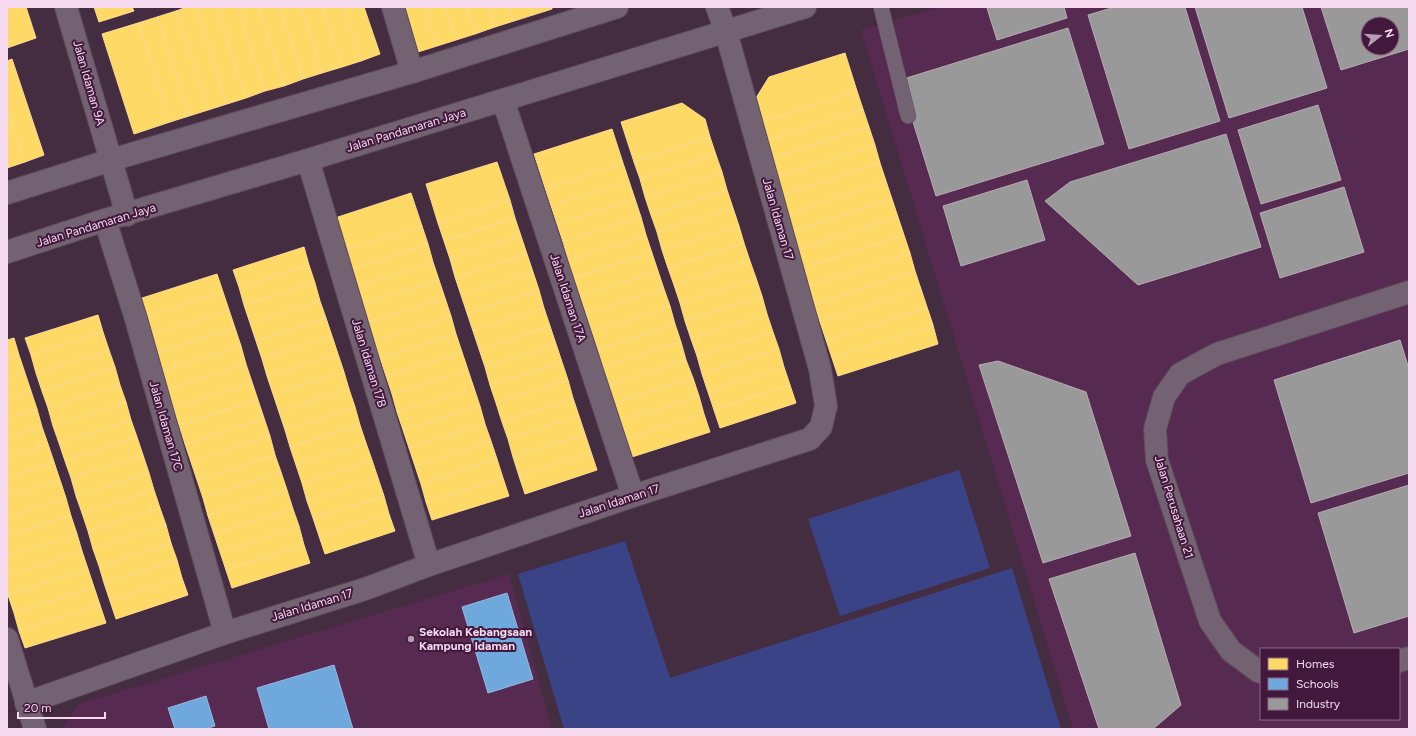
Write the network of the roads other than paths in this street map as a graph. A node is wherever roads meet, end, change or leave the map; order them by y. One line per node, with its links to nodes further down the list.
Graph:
1 (66, 7): 11 (street, Jalan Idaman 9A)
2 (393, 7): 8 (street)
3 (617, 7): 8 (street)
4 (717, 7): 7 (street, Jalan Idaman 17)
5 (805, 7): 7 (street, Jalan Pandamaran Jaya)
6 (881, 7): 10 (lane)
7 (726, 32): 9 (street, Jalan Pandamaran Jaya); 18 (street, Jalan Idaman 17)
8 (412, 72): 11 (street)
9 (503, 100): 12 (street, Jalan Pandamaran Jaya); 18 (street, Jalan Idaman 17A)
10 (908, 116)
11 (111, 160): 13 (street); 14 (street, Jalan Idaman 9A)
12 (308, 160): 14 (street, Jalan Pandamaran Jaya); 19 (street, Jalan Idaman 17B)
13 (7, 194)
14 (127, 215): 15 (street, Jalan Pandamaran Jaya)
15 (106, 220): 16 (street, Jalan Pandamaran Jaya); 20 (street, Jalan Idaman 17C)
16 (7, 252)
17 (1409, 292): 22 (street, Jalan Perusahaan 21)
18 (633, 496): 19 (street, Jalan Idaman 17)
19 (429, 565): 20 (street, Jalan Idaman 17)
20 (225, 633): 23 (street, Jalan Idaman 17)
21 (7, 639): 23 (street)
22 (1260, 672)
23 (26, 703): 24 (street)
24 (35, 729)

